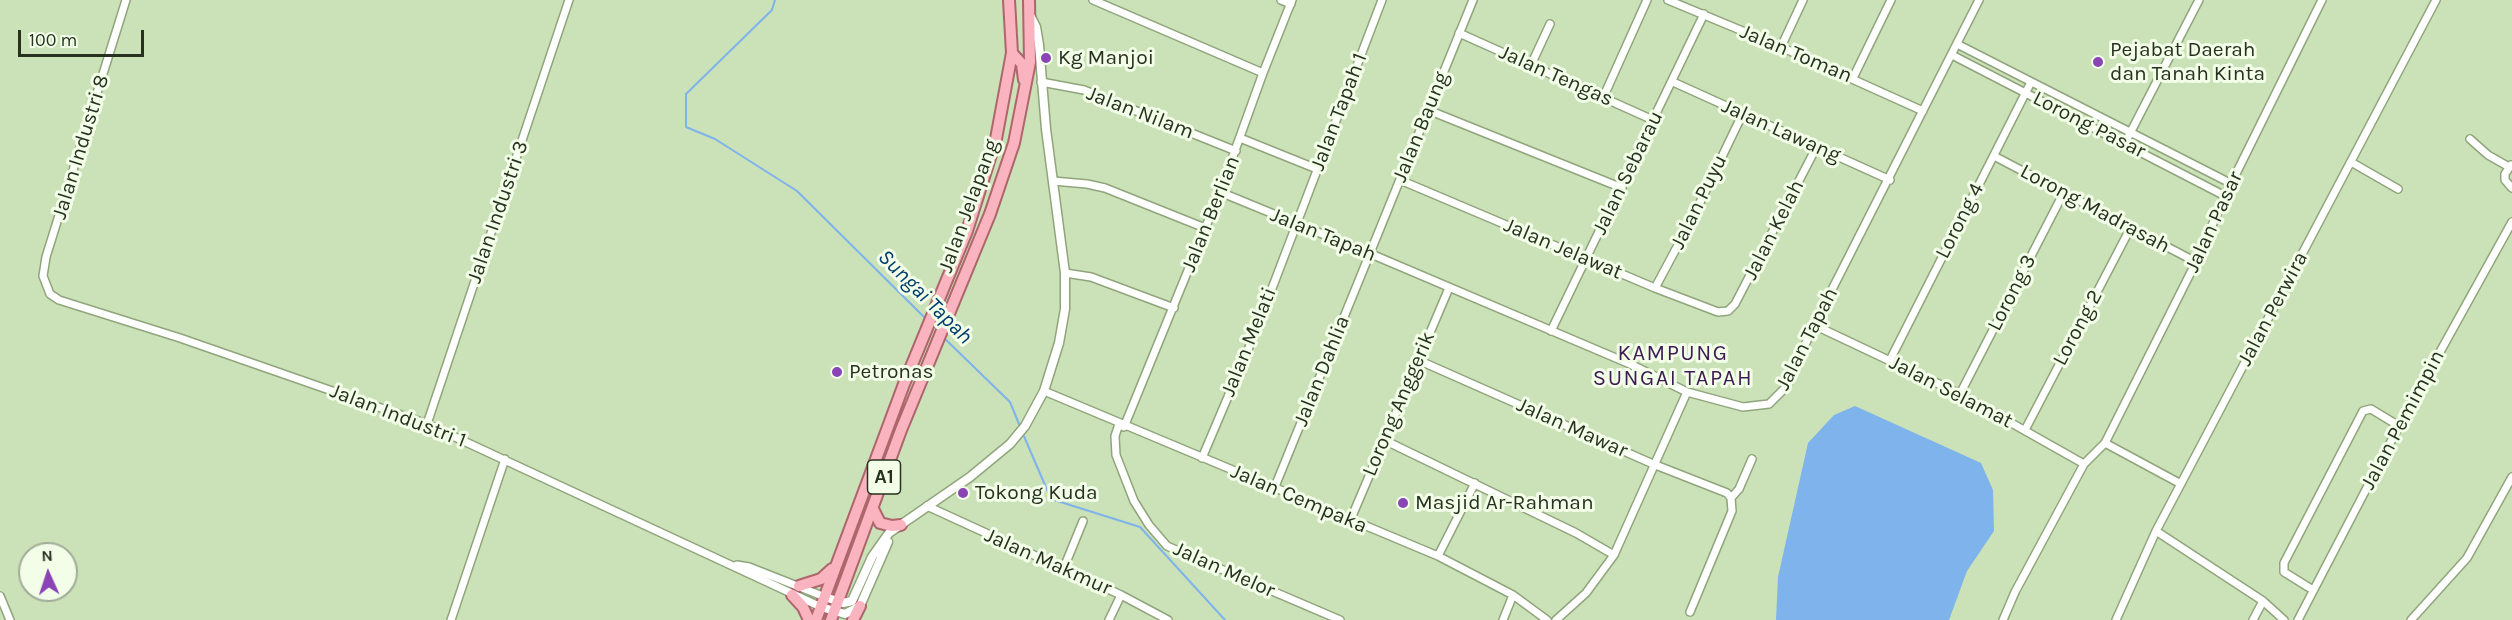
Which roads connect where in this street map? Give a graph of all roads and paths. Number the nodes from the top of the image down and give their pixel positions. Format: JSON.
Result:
{"nodes":[{"id":1,"x":126,"y":0,"type":"edge"},
{"id":2,"x":568,"y":0,"type":"edge"},
{"id":3,"x":1009,"y":0,"type":"edge"},
{"id":4,"x":1029,"y":0,"type":"edge"},
{"id":5,"x":1093,"y":0,"type":"edge"},
{"id":6,"x":1281,"y":0,"type":"edge"},
{"id":7,"x":1383,"y":0,"type":"edge"},
{"id":8,"x":1473,"y":0,"type":"edge"},
{"id":9,"x":1647,"y":0,"type":"edge"},
{"id":10,"x":1668,"y":0,"type":"edge"},
{"id":11,"x":1803,"y":0,"type":"edge"},
{"id":12,"x":1891,"y":0,"type":"edge"},
{"id":13,"x":1979,"y":0,"type":"edge"},
{"id":14,"x":2199,"y":0,"type":"edge"},
{"id":15,"x":2322,"y":0,"type":"edge"},
{"id":16,"x":2436,"y":0,"type":"edge"},
{"id":17,"x":1291,"y":2,"type":"edge"},
{"id":18,"x":1704,"y":14,"type":"junction"},
{"id":19,"x":1030,"y":15,"type":"junction"},
{"id":20,"x":1550,"y":24,"type":"dead end"},
{"id":21,"x":1459,"y":33,"type":"junction"},
{"id":22,"x":1957,"y":44,"type":"junction"},
{"id":23,"x":1781,"y":47,"type":"junction"},
{"id":24,"x":1012,"y":53,"type":"junction"},
{"id":25,"x":1952,"y":55,"type":"junction"},
{"id":26,"x":1531,"y":65,"type":"junction"},
{"id":27,"x":1263,"y":73,"type":"junction"},
{"id":28,"x":1853,"y":78,"type":"junction"},
{"id":29,"x":1041,"y":82,"type":"junction"},
{"id":30,"x":1673,"y":82,"type":"junction"},
{"id":31,"x":2031,"y":82,"type":"junction"},
{"id":32,"x":1024,"y":92,"type":"junction"},
{"id":33,"x":2026,"y":93,"type":"junction"},
{"id":34,"x":1603,"y":98,"type":"junction"},
{"id":35,"x":1428,"y":110,"type":"junction"},
{"id":36,"x":1923,"y":111,"type":"junction"},
{"id":37,"x":1742,"y":115,"type":"junction"},
{"id":38,"x":1653,"y":120,"type":"junction"},
{"id":39,"x":2130,"y":133,"type":"junction"},
{"id":40,"x":1240,"y":138,"type":"junction"},
{"id":41,"x":2470,"y":139,"type":"dead end"},
{"id":42,"x":2125,"y":143,"type":"junction"},
{"id":43,"x":1816,"y":147,"type":"junction"},
{"id":44,"x":1236,"y":151,"type":"junction"},
{"id":45,"x":1994,"y":156,"type":"junction"},
{"id":46,"x":2351,"y":162,"type":"junction"},
{"id":47,"x":2510,"y":166,"type":"edge"},
{"id":48,"x":1317,"y":169,"type":"junction"},
{"id":49,"x":1400,"y":180,"type":"junction"},
{"id":50,"x":1890,"y":180,"type":"junction"},
{"id":51,"x":1053,"y":181,"type":"junction"},
{"id":52,"x":2232,"y":184,"type":"junction"},
{"id":53,"x":1622,"y":188,"type":"junction"},
{"id":54,"x":2512,"y":188,"type":"edge"},
{"id":55,"x":2398,"y":189,"type":"dead end"},
{"id":56,"x":1221,"y":192,"type":"junction"},
{"id":57,"x":2064,"y":192,"type":"junction"},
{"id":58,"x":2226,"y":196,"type":"junction"},
{"id":59,"x":2512,"y":222,"type":"edge"},
{"id":60,"x":1295,"y":224,"type":"junction"},
{"id":61,"x":2131,"y":226,"type":"junction"},
{"id":62,"x":1206,"y":228,"type":"junction"},
{"id":63,"x":1371,"y":254,"type":"junction"},
{"id":64,"x":1586,"y":258,"type":"junction"},
{"id":65,"x":2196,"y":262,"type":"junction"},
{"id":66,"x":1065,"y":273,"type":"junction"},
{"id":67,"x":1449,"y":288,"type":"junction"},
{"id":68,"x":1655,"y":288,"type":"junction"},
{"id":69,"x":50,"y":294,"type":"joint"},
{"id":70,"x":1174,"y":308,"type":"junction"},
{"id":71,"x":1728,"y":311,"type":"joint"},
{"id":72,"x":1814,"y":325,"type":"junction"},
{"id":73,"x":1551,"y":331,"type":"junction"},
{"id":74,"x":1418,"y":360,"type":"junction"},
{"id":75,"x":1890,"y":360,"type":"junction"},
{"id":76,"x":1044,"y":391,"type":"junction"},
{"id":77,"x":1687,"y":392,"type":"junction"},
{"id":78,"x":1960,"y":394,"type":"junction"},
{"id":79,"x":427,"y":424,"type":"junction"},
{"id":80,"x":1122,"y":426,"type":"junction"},
{"id":81,"x":2399,"y":426,"type":"junction"},
{"id":82,"x":2025,"y":430,"type":"junction"},
{"id":83,"x":1384,"y":440,"type":"junction"},
{"id":84,"x":2105,"y":443,"type":"junction"},
{"id":85,"x":1202,"y":458,"type":"junction"},
{"id":86,"x":505,"y":459,"type":"junction"},
{"id":87,"x":1752,"y":459,"type":"dead end"},
{"id":88,"x":1653,"y":464,"type":"junction"},
{"id":89,"x":2084,"y":464,"type":"junction"},
{"id":90,"x":2512,"y":477,"type":"edge"},
{"id":91,"x":1475,"y":483,"type":"junction"},
{"id":92,"x":2181,"y":484,"type":"junction"},
{"id":93,"x":1274,"y":489,"type":"junction"},
{"id":94,"x":1729,"y":495,"type":"junction"},
{"id":95,"x":927,"y":506,"type":"junction"},
{"id":96,"x":873,"y":509,"type":"junction"},
{"id":97,"x":1350,"y":520,"type":"junction"},
{"id":98,"x":1083,"y":521,"type":"dead end"},
{"id":99,"x":901,"y":525,"type":"junction"},
{"id":100,"x":2156,"y":531,"type":"junction"},
{"id":101,"x":1614,"y":555,"type":"junction"},
{"id":102,"x":1437,"y":556,"type":"junction"},
{"id":103,"x":837,"y":564,"type":"junction"},
{"id":104,"x":1063,"y":570,"type":"junction"},
{"id":105,"x":2313,"y":590,"type":"junction"},
{"id":106,"x":795,"y":591,"type":"junction"},
{"id":107,"x":1121,"y":595,"type":"junction"},
{"id":108,"x":1513,"y":595,"type":"junction"},
{"id":109,"x":0,"y":596,"type":"edge"},
{"id":110,"x":823,"y":602,"type":"junction"},
{"id":111,"x":2263,"y":602,"type":"junction"},
{"id":112,"x":860,"y":606,"type":"junction"},
{"id":113,"x":834,"y":611,"type":"edge"},
{"id":114,"x":1690,"y":612,"type":"dead end"},
{"id":115,"x":10,"y":620,"type":"edge"},
{"id":116,"x":451,"y":620,"type":"edge"},
{"id":117,"x":809,"y":620,"type":"edge"},
{"id":118,"x":816,"y":620,"type":"edge"},
{"id":119,"x":853,"y":620,"type":"edge"},
{"id":120,"x":1109,"y":620,"type":"edge"},
{"id":121,"x":1168,"y":620,"type":"edge"},
{"id":122,"x":1340,"y":620,"type":"edge"},
{"id":123,"x":1503,"y":620,"type":"edge"},
{"id":124,"x":1547,"y":620,"type":"edge"},
{"id":125,"x":1556,"y":620,"type":"edge"},
{"id":126,"x":2004,"y":620,"type":"edge"},
{"id":127,"x":2116,"y":620,"type":"edge"},
{"id":128,"x":2253,"y":620,"type":"edge"},
{"id":129,"x":2284,"y":620,"type":"edge"},
{"id":130,"x":2298,"y":620,"type":"edge"},
{"id":131,"x":2411,"y":620,"type":"edge"}],
"edges":[{"from":1,"to":69,"type":"street","name":"Jalan Industri 8"},
{"from":2,"to":79,"type":"street","name":"Jalan Industri 3"},
{"from":3,"to":24,"type":"main road","name":"Jalan Jelapang","number":"A1"},
{"from":4,"to":19,"type":"main road","name":"Jalan Jelapang","number":"A1"},
{"from":5,"to":27,"type":"street"},
{"from":6,"to":17,"type":"street"},
{"from":7,"to":48,"type":"street","name":"Jalan Tapah 1"},
{"from":8,"to":21,"type":"street","name":"Jalan Baung"},
{"from":9,"to":34,"type":"street"},
{"from":10,"to":18,"type":"street","name":"Jalan Toman"},
{"from":11,"to":23,"type":"street"},
{"from":12,"to":28,"type":"street"},
{"from":13,"to":22,"type":"street","name":"Jalan Tapah"},
{"from":14,"to":39,"type":"street"},
{"from":15,"to":52,"type":"street","name":"Jalan Pasar"},
{"from":16,"to":46,"type":"street","name":"Jalan Perwira"},
{"from":17,"to":27,"type":"street","name":"Jalan Berlian"},
{"from":18,"to":23,"type":"street","name":"Jalan Toman"},
{"from":18,"to":30,"type":"street","name":"Jalan Sebarau"},
{"from":19,"to":24,"type":"main road"},
{"from":19,"to":29,"type":"street"},
{"from":19,"to":32,"type":"main road","name":"Jalan Jelapang","number":"A1"},
{"from":20,"to":26,"type":"street"},
{"from":21,"to":26,"type":"street","name":"Jalan Tengas"},
{"from":21,"to":35,"type":"street","name":"Jalan Baung"},
{"from":22,"to":25,"type":"street","name":"Jalan Tapah"},
{"from":22,"to":31,"type":"street","name":"Lorong Pasar"},
{"from":23,"to":28,"type":"street","name":"Jalan Toman"},
{"from":24,"to":32,"type":"main road"},
{"from":24,"to":103,"type":"main road","name":"Jalan Jelapang","number":"A1"},
{"from":25,"to":33,"type":"street","name":"Lorong Pasar"},
{"from":25,"to":36,"type":"street","name":"Jalan Tapah"},
{"from":26,"to":34,"type":"street","name":"Jalan Tengas"},
{"from":27,"to":40,"type":"street","name":"Jalan Berlian"},
{"from":28,"to":36,"type":"street","name":"Jalan Toman"},
{"from":29,"to":44,"type":"street","name":"Jalan Nilam"},
{"from":29,"to":51,"type":"street"},
{"from":30,"to":37,"type":"street","name":"Jalan Lawang"},
{"from":30,"to":38,"type":"street","name":"Jalan Sebarau"},
{"from":31,"to":33,"type":"street","name":"Lorong 4"},
{"from":31,"to":39,"type":"street","name":"Lorong Pasar"},
{"from":32,"to":96,"type":"main road","name":"Jalan Jelapang","number":"A1"},
{"from":33,"to":42,"type":"street","name":"Lorong Pasar"},
{"from":33,"to":45,"type":"street","name":"Lorong 4"},
{"from":34,"to":38,"type":"street","name":"Jalan Tengas"},
{"from":35,"to":49,"type":"street","name":"Jalan Baung"},
{"from":35,"to":53,"type":"street"},
{"from":36,"to":50,"type":"street","name":"Jalan Tapah"},
{"from":37,"to":43,"type":"street","name":"Jalan Lawang"},
{"from":37,"to":68,"type":"street","name":"Jalan Puyu"},
{"from":38,"to":53,"type":"street","name":"Jalan Sebarau"},
{"from":39,"to":42,"type":"street"},
{"from":39,"to":52,"type":"street","name":"Lorong Pasar"},
{"from":40,"to":44,"type":"street","name":"Jalan Berlian"},
{"from":40,"to":48,"type":"street"},
{"from":41,"to":47,"type":"street"},
{"from":42,"to":58,"type":"street","name":"Lorong Pasar"},
{"from":43,"to":50,"type":"street","name":"Jalan Lawang"},
{"from":43,"to":71,"type":"street","name":"Jalan Kelah"},
{"from":44,"to":56,"type":"street","name":"Jalan Berlian"},
{"from":45,"to":57,"type":"street","name":"Lorong Madrasah"},
{"from":45,"to":75,"type":"street","name":"Lorong 4"},
{"from":46,"to":55,"type":"street"},
{"from":46,"to":92,"type":"street","name":"Jalan Perwira"},
{"from":47,"to":54,"type":"street"},
{"from":48,"to":60,"type":"street","name":"Jalan Tapah 1"},
{"from":49,"to":63,"type":"street","name":"Jalan Baung"},
{"from":49,"to":64,"type":"street","name":"Jalan Jelawat"},
{"from":50,"to":72,"type":"street","name":"Jalan Tapah"},
{"from":51,"to":62,"type":"street"},
{"from":51,"to":66,"type":"street"},
{"from":52,"to":58,"type":"street","name":"Jalan Pasar"},
{"from":53,"to":64,"type":"street","name":"Jalan Sebarau"},
{"from":56,"to":60,"type":"street","name":"Jalan Tapah"},
{"from":56,"to":62,"type":"street","name":"Jalan Berlian"},
{"from":57,"to":61,"type":"street","name":"Lorong Madrasah"},
{"from":57,"to":78,"type":"street","name":"Lorong 3"},
{"from":58,"to":65,"type":"street","name":"Jalan Pasar"},
{"from":59,"to":81,"type":"street","name":"Jalan Pemimpin"},
{"from":60,"to":63,"type":"street","name":"Jalan Tapah"},
{"from":60,"to":85,"type":"street","name":"Jalan Melati"},
{"from":61,"to":65,"type":"street","name":"Lorong Madrasah"},
{"from":61,"to":82,"type":"street","name":"Lorong 2"},
{"from":62,"to":70,"type":"street","name":"Jalan Berlian"},
{"from":63,"to":67,"type":"street","name":"Jalan Tapah"},
{"from":63,"to":93,"type":"street","name":"Jalan Dahlia"},
{"from":64,"to":68,"type":"street","name":"Jalan Jelawat"},
{"from":64,"to":73,"type":"street","name":"Jalan Sebarau"},
{"from":65,"to":84,"type":"street","name":"Jalan Pasar"},
{"from":66,"to":70,"type":"street"},
{"from":66,"to":76,"type":"street"},
{"from":67,"to":73,"type":"street","name":"Jalan Tapah"},
{"from":67,"to":74,"type":"street","name":"Lorong Anggerik"},
{"from":68,"to":71,"type":"street","name":"Jalan Jelawat"},
{"from":69,"to":79,"type":"street","name":"Jalan Industri 1"},
{"from":70,"to":80,"type":"street","name":"Jalan Berlian"},
{"from":72,"to":75,"type":"street","name":"Jalan Selamat"},
{"from":72,"to":77,"type":"street","name":"Jalan Tapah"},
{"from":73,"to":77,"type":"street","name":"Jalan Tapah"},
{"from":74,"to":83,"type":"street","name":"Lorong Anggerik"},
{"from":74,"to":88,"type":"street","name":"Jalan Mawar"},
{"from":75,"to":78,"type":"street","name":"Jalan Selamat"},
{"from":76,"to":80,"type":"street","name":"Jalan Cempaka"},
{"from":76,"to":95,"type":"street"},
{"from":77,"to":88,"type":"street"},
{"from":78,"to":82,"type":"street","name":"Jalan Selamat"},
{"from":79,"to":86,"type":"street","name":"Jalan Industri 1"},
{"from":80,"to":85,"type":"street","name":"Jalan Cempaka"},
{"from":80,"to":122,"type":"street","name":"Jalan Melor"},
{"from":81,"to":105,"type":"street","name":"Jalan Pemimpin"},
{"from":81,"to":105,"type":"street"},
{"from":82,"to":89,"type":"street","name":"Jalan Selamat"},
{"from":83,"to":91,"type":"street"},
{"from":83,"to":97,"type":"street","name":"Lorong Anggerik"},
{"from":84,"to":89,"type":"street","name":"Jalan Pasar"},
{"from":84,"to":92,"type":"street"},
{"from":85,"to":93,"type":"street","name":"Jalan Cempaka"},
{"from":86,"to":106,"type":"street","name":"Jalan Industri 1"},
{"from":86,"to":116,"type":"street"},
{"from":87,"to":94,"type":"street"},
{"from":88,"to":94,"type":"street","name":"Jalan Mawar"},
{"from":88,"to":101,"type":"street"},
{"from":89,"to":126,"type":"street","name":"Jalan Pasar"},
{"from":90,"to":131,"type":"street"},
{"from":91,"to":101,"type":"street"},
{"from":91,"to":102,"type":"street"},
{"from":92,"to":100,"type":"street","name":"Jalan Perwira"},
{"from":93,"to":97,"type":"street","name":"Jalan Cempaka"},
{"from":94,"to":114,"type":"street"},
{"from":95,"to":99,"type":"street"},
{"from":95,"to":104,"type":"street","name":"Jalan Makmur"},
{"from":96,"to":99,"type":"main road"},
{"from":96,"to":113,"type":"main road","name":"Jalan Jelapang","number":"A1"},
{"from":97,"to":102,"type":"street","name":"Jalan Cempaka"},
{"from":98,"to":104,"type":"street"},
{"from":99,"to":112,"type":"street"},
{"from":99,"to":113,"type":"street"},
{"from":100,"to":111,"type":"street"},
{"from":100,"to":127,"type":"street","name":"Jalan Perwira"},
{"from":101,"to":125,"type":"street"},
{"from":102,"to":108,"type":"street","name":"Jalan Cempaka"},
{"from":103,"to":106,"type":"main road"},
{"from":103,"to":110,"type":"main road","name":"Jalan Jelapang","number":"A1"},
{"from":104,"to":107,"type":"street","name":"Jalan Makmur"},
{"from":105,"to":130,"type":"street","name":"Jalan Pemimpin"},
{"from":106,"to":110,"type":"street","name":"Jalan Industri 1"},
{"from":106,"to":117,"type":"main road"},
{"from":107,"to":120,"type":"street"},
{"from":107,"to":121,"type":"street","name":"Jalan Makmur"},
{"from":108,"to":123,"type":"street"},
{"from":108,"to":124,"type":"street","name":"Jalan Cempaka"},
{"from":109,"to":115,"type":"street"},
{"from":110,"to":113,"type":"street"},
{"from":110,"to":118,"type":"main road","name":"Jalan Jelapang","number":"A1"},
{"from":111,"to":128,"type":"street"},
{"from":111,"to":129,"type":"street"},
{"from":112,"to":113,"type":"street"},
{"from":112,"to":119,"type":"main road"}]}
